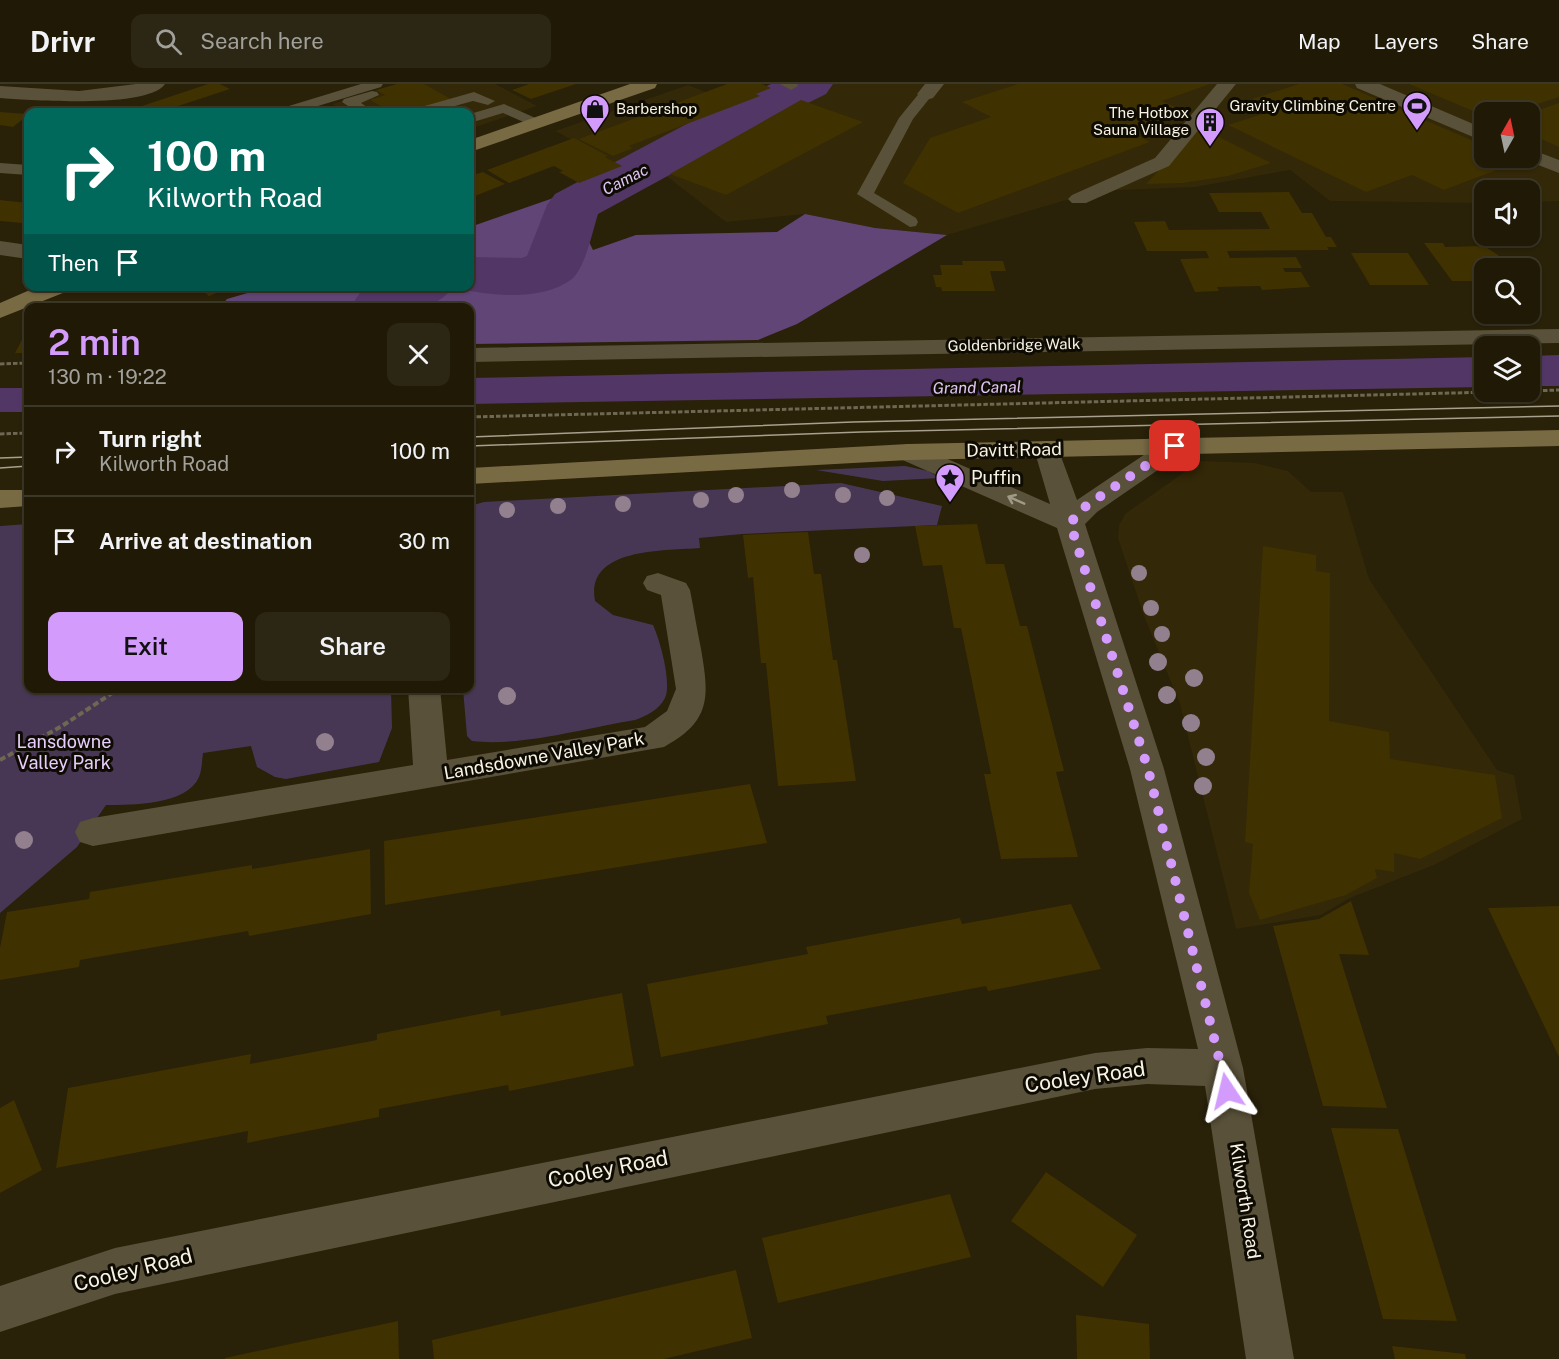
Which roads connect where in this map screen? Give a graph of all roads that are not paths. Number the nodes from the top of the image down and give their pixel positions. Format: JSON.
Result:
{"nodes":[{"id":1,"x":156,"y":84,"type":"edge"},
{"id":2,"x":648,"y":84,"type":"edge"},
{"id":3,"x":1227,"y":84,"type":"edge"},
{"id":4,"x":1364,"y":84,"type":"edge"},
{"id":5,"x":378,"y":88,"type":"edge"},
{"id":6,"x":458,"y":88,"type":"dead end"},
{"id":7,"x":931,"y":89,"type":"edge"},
{"id":8,"x":0,"y":93,"type":"edge"},
{"id":9,"x":481,"y":98,"type":"junction"},
{"id":10,"x":300,"y":108,"type":"edge"},
{"id":11,"x":360,"y":108,"type":"edge"},
{"id":12,"x":437,"y":108,"type":"edge"},
{"id":13,"x":459,"y":108,"type":"edge"},
{"id":14,"x":504,"y":108,"type":"junction"},
{"id":15,"x":474,"y":118,"type":"edge"},
{"id":16,"x":535,"y":123,"type":"junction"},
{"id":17,"x":1474,"y":131,"type":"edge"},
{"id":18,"x":474,"y":145,"type":"edge"},
{"id":19,"x":1540,"y":159,"type":"edge"},
{"id":20,"x":1559,"y":167,"type":"edge"},
{"id":21,"x":24,"y":170,"type":"edge"},
{"id":22,"x":4,"y":172,"type":"edge"},
{"id":23,"x":1079,"y":199,"type":"dead end"},
{"id":24,"x":910,"y":222,"type":"dead end"},
{"id":25,"x":0,"y":248,"type":"edge"},
{"id":26,"x":24,"y":251,"type":"edge"},
{"id":27,"x":48,"y":291,"type":"edge"},
{"id":28,"x":0,"y":312,"type":"edge"},
{"id":29,"x":1559,"y":336,"type":"edge"},
{"id":30,"x":474,"y":355,"type":"edge"},
{"id":31,"x":1559,"y":438,"type":"edge"},
{"id":32,"x":1175,"y":446,"type":"junction"},
{"id":33,"x":1047,"y":449,"type":"junction"},
{"id":34,"x":908,"y":452,"type":"junction"},
{"id":35,"x":474,"y":476,"type":"edge"},
{"id":36,"x":24,"y":498,"type":"edge"},
{"id":37,"x":0,"y":499,"type":"edge"},
{"id":38,"x":1070,"y":523,"type":"junction"},
{"id":39,"x":658,"y":583,"type":"dead end"},
{"id":40,"x":424,"y":693,"type":"edge"},
{"id":41,"x":431,"y":775,"type":"junction"},
{"id":42,"x":93,"y":832,"type":"dead end"},
{"id":43,"x":1223,"y":1068,"type":"junction"},
{"id":44,"x":0,"y":1309,"type":"edge"},
{"id":45,"x":1270,"y":1359,"type":"edge"}],
"edges":[{"from":1,"to":8,"type":"street"},
{"from":2,"to":16,"type":"main road"},
{"from":3,"to":23,"type":"street"},
{"from":4,"to":17,"type":"street"},
{"from":5,"to":10,"type":"lane"},
{"from":5,"to":11,"type":"lane"},
{"from":6,"to":9,"type":"lane"},
{"from":7,"to":24,"type":"lane"},
{"from":9,"to":12,"type":"lane"},
{"from":9,"to":13,"type":"lane"},
{"from":9,"to":14,"type":"lane"},
{"from":14,"to":15,"type":"lane"},
{"from":14,"to":16,"type":"lane"},
{"from":16,"to":18,"type":"main road"},
{"from":19,"to":20,"type":"street"},
{"from":21,"to":22,"type":"lane"},
{"from":25,"to":26,"type":"street"},
{"from":27,"to":28,"type":"main road"},
{"from":29,"to":30,"type":"street","name":"Goldenbridge Walk"},
{"from":31,"to":32,"type":"main road","name":"Davitt Road"},
{"from":32,"to":33,"type":"main road","name":"Davitt Road"},
{"from":32,"to":38,"type":"street"},
{"from":33,"to":34,"type":"main road","name":"Davitt Road"},
{"from":33,"to":38,"type":"street","name":"Kilworth Road"},
{"from":34,"to":35,"type":"main road","name":"Davitt Road"},
{"from":38,"to":34,"type":"street","one_way":true},
{"from":36,"to":37,"type":"main road"},
{"from":38,"to":43,"type":"street","name":"Kilworth Road"},
{"from":39,"to":41,"type":"street","name":"Landsdowne Valley Park"},
{"from":40,"to":41,"type":"street","name":"Landsdowne Valley Park"},
{"from":41,"to":42,"type":"street","name":"Landsdowne Valley Park"},
{"from":43,"to":44,"type":"street","name":"Cooley Road"},
{"from":43,"to":45,"type":"street","name":"Kilworth Road"}]}
